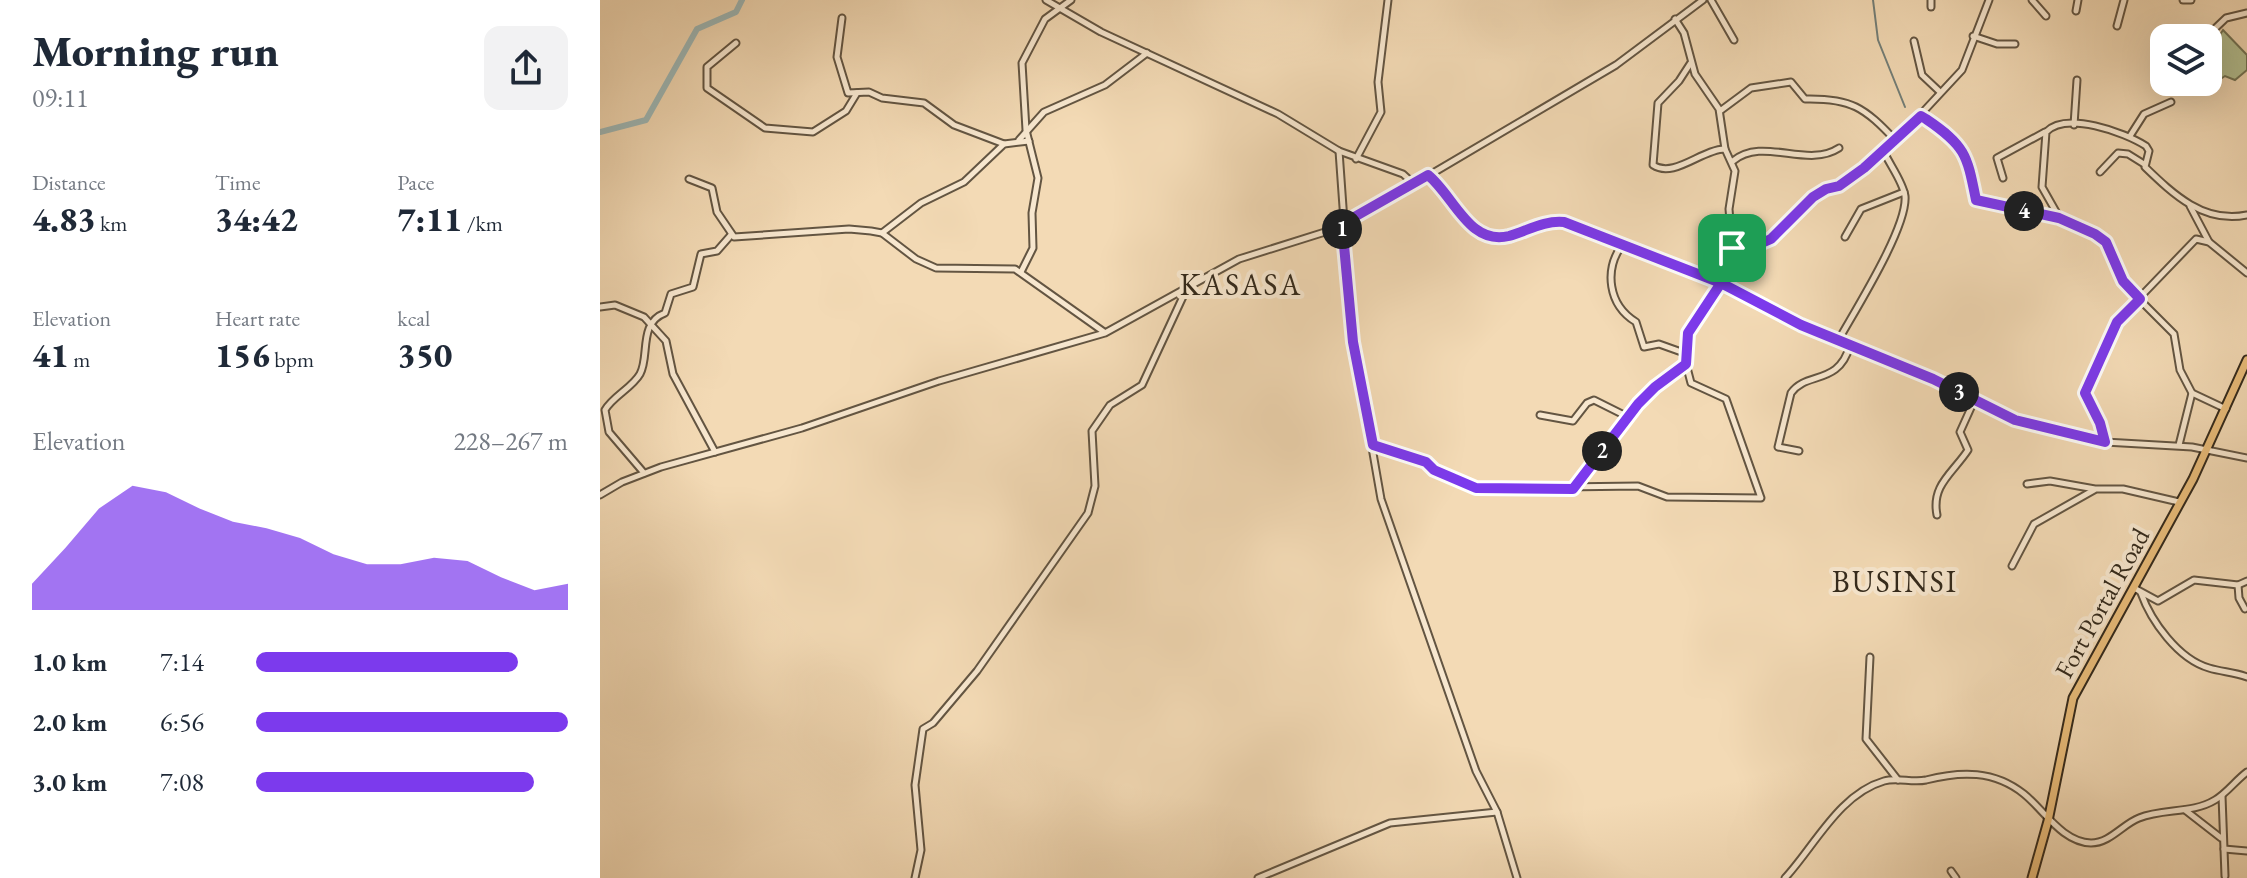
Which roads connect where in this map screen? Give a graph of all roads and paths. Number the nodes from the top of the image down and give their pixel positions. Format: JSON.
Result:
{"nodes":[{"id":1,"x":1046,"y":0,"type":"edge"},
{"id":2,"x":1071,"y":0,"type":"edge"},
{"id":3,"x":1388,"y":0,"type":"edge"},
{"id":4,"x":1703,"y":0,"type":"edge"},
{"id":5,"x":1711,"y":0,"type":"edge"},
{"id":6,"x":1989,"y":0,"type":"edge"},
{"id":7,"x":2032,"y":0,"type":"edge"},
{"id":8,"x":2078,"y":0,"type":"edge"},
{"id":9,"x":2124,"y":0,"type":"edge"},
{"id":10,"x":2183,"y":0,"type":"edge"},
{"id":11,"x":2191,"y":0,"type":"edge"},
{"id":12,"x":1060,"y":9,"type":"junction"},
{"id":13,"x":2076,"y":11,"type":"dead end"},
{"id":14,"x":2247,"y":13,"type":"edge"},
{"id":15,"x":2046,"y":16,"type":"dead end"},
{"id":16,"x":842,"y":18,"type":"dead end"},
{"id":17,"x":1675,"y":19,"type":"junction"},
{"id":18,"x":2220,"y":24,"type":"edge"},
{"id":19,"x":2117,"y":26,"type":"dead end"},
{"id":20,"x":1973,"y":36,"type":"junction"},
{"id":21,"x":1734,"y":40,"type":"dead end"},
{"id":22,"x":1914,"y":41,"type":"dead end"},
{"id":23,"x":736,"y":43,"type":"dead end"},
{"id":24,"x":2015,"y":44,"type":"dead end"},
{"id":25,"x":1147,"y":53,"type":"junction"},
{"id":26,"x":1690,"y":63,"type":"junction"},
{"id":27,"x":2077,"y":80,"type":"dead end"},
{"id":28,"x":1939,"y":91,"type":"junction"},
{"id":29,"x":857,"y":93,"type":"junction"},
{"id":30,"x":2171,"y":102,"type":"dead end"},
{"id":31,"x":1720,"y":111,"type":"junction"},
{"id":32,"x":1921,"y":116,"type":"junction"},
{"id":33,"x":2074,"y":125,"type":"junction"},
{"id":34,"x":1026,"y":130,"type":"junction"},
{"id":35,"x":2046,"y":131,"type":"junction"},
{"id":36,"x":2130,"y":136,"type":"junction"},
{"id":37,"x":1019,"y":140,"type":"junction"},
{"id":38,"x":1029,"y":141,"type":"junction"},
{"id":39,"x":1896,"y":141,"type":"junction"},
{"id":40,"x":1004,"y":144,"type":"junction"},
{"id":41,"x":1839,"y":148,"type":"dead end"},
{"id":42,"x":1725,"y":149,"type":"junction"},
{"id":43,"x":1339,"y":151,"type":"junction"},
{"id":44,"x":1884,"y":152,"type":"junction"},
{"id":45,"x":1356,"y":159,"type":"junction"},
{"id":46,"x":1733,"y":161,"type":"junction"},
{"id":47,"x":2144,"y":164,"type":"junction"},
{"id":48,"x":2100,"y":172,"type":"dead end"},
{"id":49,"x":1428,"y":175,"type":"junction"},
{"id":50,"x":2003,"y":178,"type":"dead end"},
{"id":51,"x":689,"y":179,"type":"dead end"},
{"id":52,"x":1414,"y":184,"type":"junction"},
{"id":53,"x":1904,"y":192,"type":"junction"},
{"id":54,"x":2187,"y":203,"type":"junction"},
{"id":55,"x":2247,"y":215,"type":"edge"},
{"id":56,"x":2059,"y":218,"type":"junction"},
{"id":57,"x":1342,"y":224,"type":"junction"},
{"id":58,"x":882,"y":233,"type":"junction"},
{"id":59,"x":731,"y":235,"type":"junction"},
{"id":60,"x":1845,"y":237,"type":"dead end"},
{"id":61,"x":2209,"y":242,"type":"junction"},
{"id":62,"x":1622,"y":245,"type":"junction"},
{"id":63,"x":1732,"y":248,"type":"junction"},
{"id":64,"x":1021,"y":272,"type":"junction"},
{"id":65,"x":2247,"y":273,"type":"edge"},
{"id":66,"x":1721,"y":283,"type":"junction"},
{"id":67,"x":1188,"y":287,"type":"junction"},
{"id":68,"x":2140,"y":299,"type":"junction"},
{"id":69,"x":600,"y":307,"type":"edge"},
{"id":70,"x":652,"y":325,"type":"junction"},
{"id":71,"x":1105,"y":333,"type":"junction"},
{"id":72,"x":1838,"y":341,"type":"junction"},
{"id":73,"x":1850,"y":345,"type":"junction"},
{"id":74,"x":1687,"y":354,"type":"junction"},
{"id":75,"x":2247,"y":360,"type":"edge"},
{"id":76,"x":1686,"y":364,"type":"junction"},
{"id":77,"x":2192,"y":393,"type":"junction"},
{"id":78,"x":1974,"y":401,"type":"junction"},
{"id":79,"x":2226,"y":409,"type":"junction"},
{"id":80,"x":1540,"y":415,"type":"dead end"},
{"id":81,"x":1628,"y":417,"type":"junction"},
{"id":82,"x":2105,"y":442,"type":"junction"},
{"id":83,"x":1373,"y":445,"type":"junction"},
{"id":84,"x":2179,"y":445,"type":"junction"},
{"id":85,"x":2208,"y":449,"type":"junction"},
{"id":86,"x":1799,"y":451,"type":"dead end"},
{"id":87,"x":715,"y":452,"type":"junction"},
{"id":88,"x":2247,"y":458,"type":"edge"},
{"id":89,"x":644,"y":473,"type":"junction"},
{"id":90,"x":2027,"y":484,"type":"dead end"},
{"id":91,"x":1573,"y":489,"type":"junction"},
{"id":92,"x":2095,"y":489,"type":"junction"},
{"id":93,"x":600,"y":495,"type":"edge"},
{"id":94,"x":2179,"y":502,"type":"junction"},
{"id":95,"x":1937,"y":515,"type":"dead end"},
{"id":96,"x":2012,"y":566,"type":"dead end"},
{"id":97,"x":2247,"y":581,"type":"edge"},
{"id":98,"x":2238,"y":585,"type":"junction"},
{"id":99,"x":2137,"y":590,"type":"junction"},
{"id":100,"x":2245,"y":609,"type":"dead end"},
{"id":101,"x":1870,"y":657,"type":"dead end"},
{"id":102,"x":2247,"y":677,"type":"edge"},
{"id":103,"x":1890,"y":765,"type":"junction"},
{"id":104,"x":2247,"y":772,"type":"edge"},
{"id":105,"x":1885,"y":780,"type":"junction"},
{"id":106,"x":1898,"y":780,"type":"junction"},
{"id":107,"x":2222,"y":796,"type":"junction"},
{"id":108,"x":2183,"y":810,"type":"junction"},
{"id":109,"x":1497,"y":812,"type":"junction"},
{"id":110,"x":2048,"y":821,"type":"junction"},
{"id":111,"x":2222,"y":838,"type":"junction"},
{"id":112,"x":2224,"y":849,"type":"junction"},
{"id":113,"x":2247,"y":851,"type":"edge"},
{"id":114,"x":1951,"y":871,"type":"dead end"},
{"id":115,"x":2225,"y":876,"type":"dead end"},
{"id":116,"x":915,"y":878,"type":"edge"},
{"id":117,"x":1258,"y":878,"type":"edge"},
{"id":118,"x":1517,"y":878,"type":"edge"},
{"id":119,"x":1785,"y":878,"type":"edge"},
{"id":120,"x":1956,"y":878,"type":"edge"},
{"id":121,"x":2032,"y":878,"type":"edge"}],
"edges":[{"from":1,"to":12,"type":"street"},
{"from":2,"to":12,"type":"street"},
{"from":3,"to":45,"type":"street"},
{"from":4,"to":17,"type":"street"},
{"from":5,"to":21,"type":"street"},
{"from":6,"to":20,"type":"street"},
{"from":7,"to":15,"type":"street"},
{"from":8,"to":13,"type":"street"},
{"from":9,"to":19,"type":"street"},
{"from":10,"to":11,"type":"street"},
{"from":12,"to":25,"type":"street"},
{"from":12,"to":34,"type":"street"},
{"from":14,"to":18,"type":"street"},
{"from":16,"to":29,"type":"street"},
{"from":17,"to":26,"type":"street"},
{"from":17,"to":49,"type":"street"},
{"from":20,"to":24,"type":"street"},
{"from":20,"to":28,"type":"street"},
{"from":22,"to":28,"type":"street"},
{"from":23,"to":29,"type":"street"},
{"from":25,"to":34,"type":"street"},
{"from":25,"to":43,"type":"street"},
{"from":26,"to":31,"type":"street"},
{"from":26,"to":42,"type":"street"},
{"from":27,"to":33,"type":"street"},
{"from":28,"to":32,"type":"street"},
{"from":29,"to":40,"type":"street"},
{"from":30,"to":36,"type":"street"},
{"from":31,"to":39,"type":"street"},
{"from":31,"to":42,"type":"street"},
{"from":32,"to":39,"type":"street"},
{"from":32,"to":56,"type":"street"},
{"from":33,"to":35,"type":"street"},
{"from":33,"to":36,"type":"street"},
{"from":34,"to":37,"type":"street"},
{"from":34,"to":38,"type":"street"},
{"from":35,"to":50,"type":"street"},
{"from":35,"to":56,"type":"street"},
{"from":36,"to":47,"type":"street"},
{"from":37,"to":38,"type":"street"},
{"from":37,"to":40,"type":"street"},
{"from":38,"to":64,"type":"street"},
{"from":39,"to":44,"type":"street"},
{"from":40,"to":58,"type":"street"},
{"from":41,"to":46,"type":"street"},
{"from":42,"to":46,"type":"street"},
{"from":43,"to":45,"type":"street"},
{"from":43,"to":57,"type":"street"},
{"from":44,"to":53,"type":"street"},
{"from":44,"to":63,"type":"street"},
{"from":45,"to":52,"type":"street"},
{"from":46,"to":63,"type":"street"},
{"from":47,"to":48,"type":"street"},
{"from":47,"to":54,"type":"street"},
{"from":49,"to":52,"type":"street"},
{"from":49,"to":62,"type":"street"},
{"from":51,"to":59,"type":"street"},
{"from":52,"to":57,"type":"street"},
{"from":53,"to":60,"type":"street"},
{"from":53,"to":72,"type":"street"},
{"from":54,"to":55,"type":"street"},
{"from":54,"to":61,"type":"street"},
{"from":56,"to":68,"type":"street"},
{"from":57,"to":67,"type":"street"},
{"from":57,"to":83,"type":"street"},
{"from":58,"to":59,"type":"street"},
{"from":58,"to":64,"type":"street"},
{"from":59,"to":70,"type":"street"},
{"from":61,"to":65,"type":"street"},
{"from":61,"to":68,"type":"street"},
{"from":62,"to":66,"type":"street"},
{"from":62,"to":74,"type":"street"},
{"from":63,"to":66,"type":"street"},
{"from":64,"to":71,"type":"street"},
{"from":66,"to":72,"type":"street"},
{"from":66,"to":74,"type":"street"},
{"from":67,"to":71,"type":"street"},
{"from":67,"to":116,"type":"street"},
{"from":68,"to":77,"type":"street"},
{"from":68,"to":82,"type":"street"},
{"from":69,"to":70,"type":"street"},
{"from":70,"to":87,"type":"street"},
{"from":70,"to":89,"type":"street"},
{"from":71,"to":87,"type":"street"},
{"from":72,"to":73,"type":"street"},
{"from":73,"to":78,"type":"street"},
{"from":73,"to":86,"type":"street"},
{"from":74,"to":76,"type":"street"},
{"from":75,"to":79,"type":"main road","name":"Fort Portal Road"},
{"from":76,"to":81,"type":"street"},
{"from":76,"to":91,"type":"street"},
{"from":77,"to":79,"type":"street"},
{"from":77,"to":84,"type":"street"},
{"from":78,"to":82,"type":"street"},
{"from":78,"to":95,"type":"street"},
{"from":79,"to":85,"type":"main road","name":"Fort Portal Road"},
{"from":80,"to":81,"type":"street"},
{"from":81,"to":91,"type":"street"},
{"from":82,"to":84,"type":"street"},
{"from":83,"to":91,"type":"street"},
{"from":83,"to":109,"type":"street"},
{"from":84,"to":85,"type":"street"},
{"from":85,"to":88,"type":"street"},
{"from":85,"to":94,"type":"main road","name":"Fort Portal Road"},
{"from":87,"to":89,"type":"street"},
{"from":89,"to":93,"type":"street"},
{"from":90,"to":92,"type":"street"},
{"from":92,"to":94,"type":"street"},
{"from":92,"to":96,"type":"street"},
{"from":94,"to":99,"type":"main road","name":"Fort Portal Road"},
{"from":97,"to":98,"type":"street"},
{"from":98,"to":99,"type":"street"},
{"from":98,"to":100,"type":"street"},
{"from":99,"to":102,"type":"street"},
{"from":99,"to":110,"type":"main road","name":"Fort Portal Road"},
{"from":101,"to":103,"type":"street"},
{"from":103,"to":105,"type":"street"},
{"from":103,"to":106,"type":"street"},
{"from":104,"to":107,"type":"street"},
{"from":105,"to":106,"type":"street"},
{"from":105,"to":119,"type":"street"},
{"from":106,"to":110,"type":"street"},
{"from":107,"to":108,"type":"street"},
{"from":107,"to":111,"type":"street"},
{"from":108,"to":110,"type":"street"},
{"from":108,"to":111,"type":"street"},
{"from":109,"to":117,"type":"street"},
{"from":109,"to":118,"type":"street"},
{"from":110,"to":121,"type":"main road","name":"Fort Portal Road"},
{"from":111,"to":112,"type":"street"},
{"from":112,"to":113,"type":"street"},
{"from":112,"to":115,"type":"street"},
{"from":114,"to":120,"type":"street"}]}
